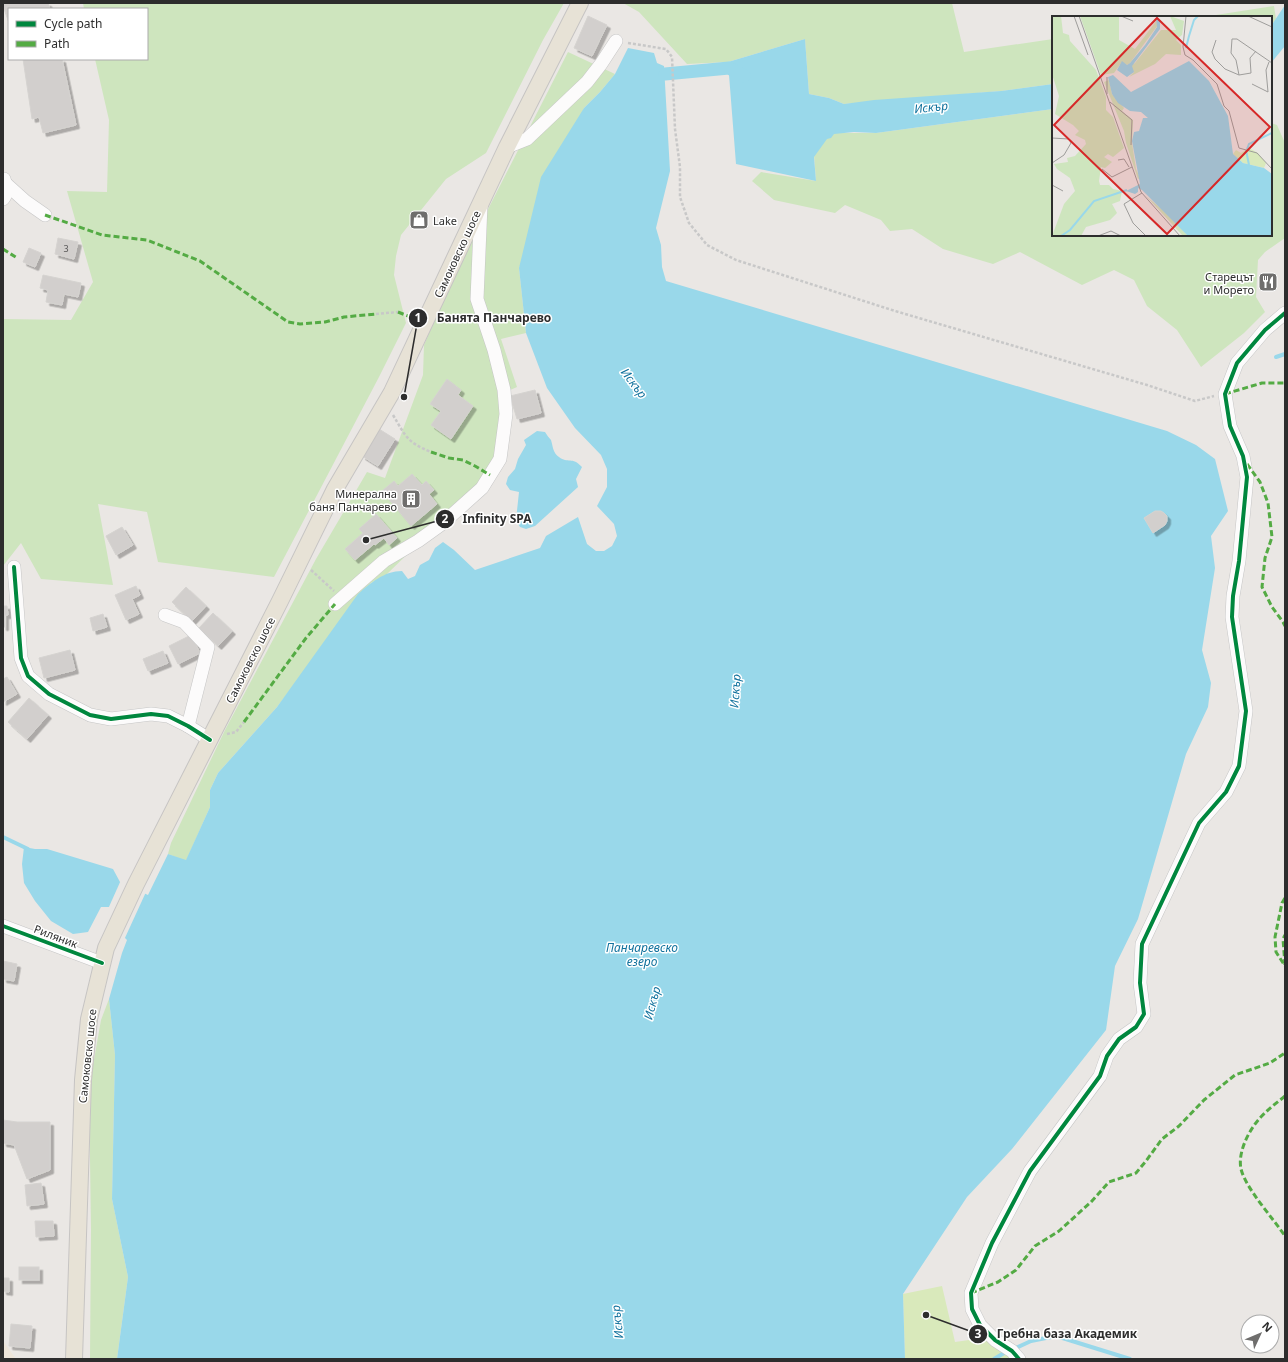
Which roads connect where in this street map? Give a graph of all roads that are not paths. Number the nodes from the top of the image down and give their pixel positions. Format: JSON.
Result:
{"nodes":[{"id":1,"x":580,"y":3,"type":"edge"},
{"id":2,"x":616,"y":41,"type":"road end"},
{"id":3,"x":508,"y":147,"type":"junction"},
{"id":4,"x":4,"y":180,"type":"edge"},
{"id":5,"x":3,"y":199,"type":"edge"},
{"id":6,"x":482,"y":201,"type":"junction"},
{"id":7,"x":45,"y":215,"type":"dead end"},
{"id":8,"x":1285,"y":313,"type":"edge"},
{"id":9,"x":14,"y":567,"type":"dead end"},
{"id":10,"x":338,"y":601,"type":"road end"},
{"id":11,"x":164,"y":615,"type":"dead end"},
{"id":12,"x":188,"y":726,"type":"junction"},
{"id":13,"x":210,"y":740,"type":"junction"},
{"id":14,"x":3,"y":926,"type":"edge"},
{"id":15,"x":102,"y":963,"type":"junction"},
{"id":16,"x":74,"y":1359,"type":"edge"},
{"id":17,"x":1019,"y":1359,"type":"edge"}],
"edges":[{"from":1,"to":3,"type":"main road","name":"Самоковско шосе"},
{"from":2,"to":3,"type":"street"},
{"from":3,"to":6,"type":"main road","name":"Самоковско шосе"},
{"from":4,"to":5,"type":"street"},
{"from":4,"to":7,"type":"street"},
{"from":6,"to":10,"type":"street"},
{"from":6,"to":13,"type":"main road","name":"Самоковско шосе"},
{"from":8,"to":17,"type":"street"},
{"from":9,"to":12,"type":"street"},
{"from":11,"to":12,"type":"street"},
{"from":12,"to":13,"type":"street"},
{"from":13,"to":15,"type":"main road","name":"Самоковско шосе"},
{"from":14,"to":15,"type":"street","name":"Риляник"},
{"from":15,"to":16,"type":"main road","name":"Самоковско шосе"}]}
